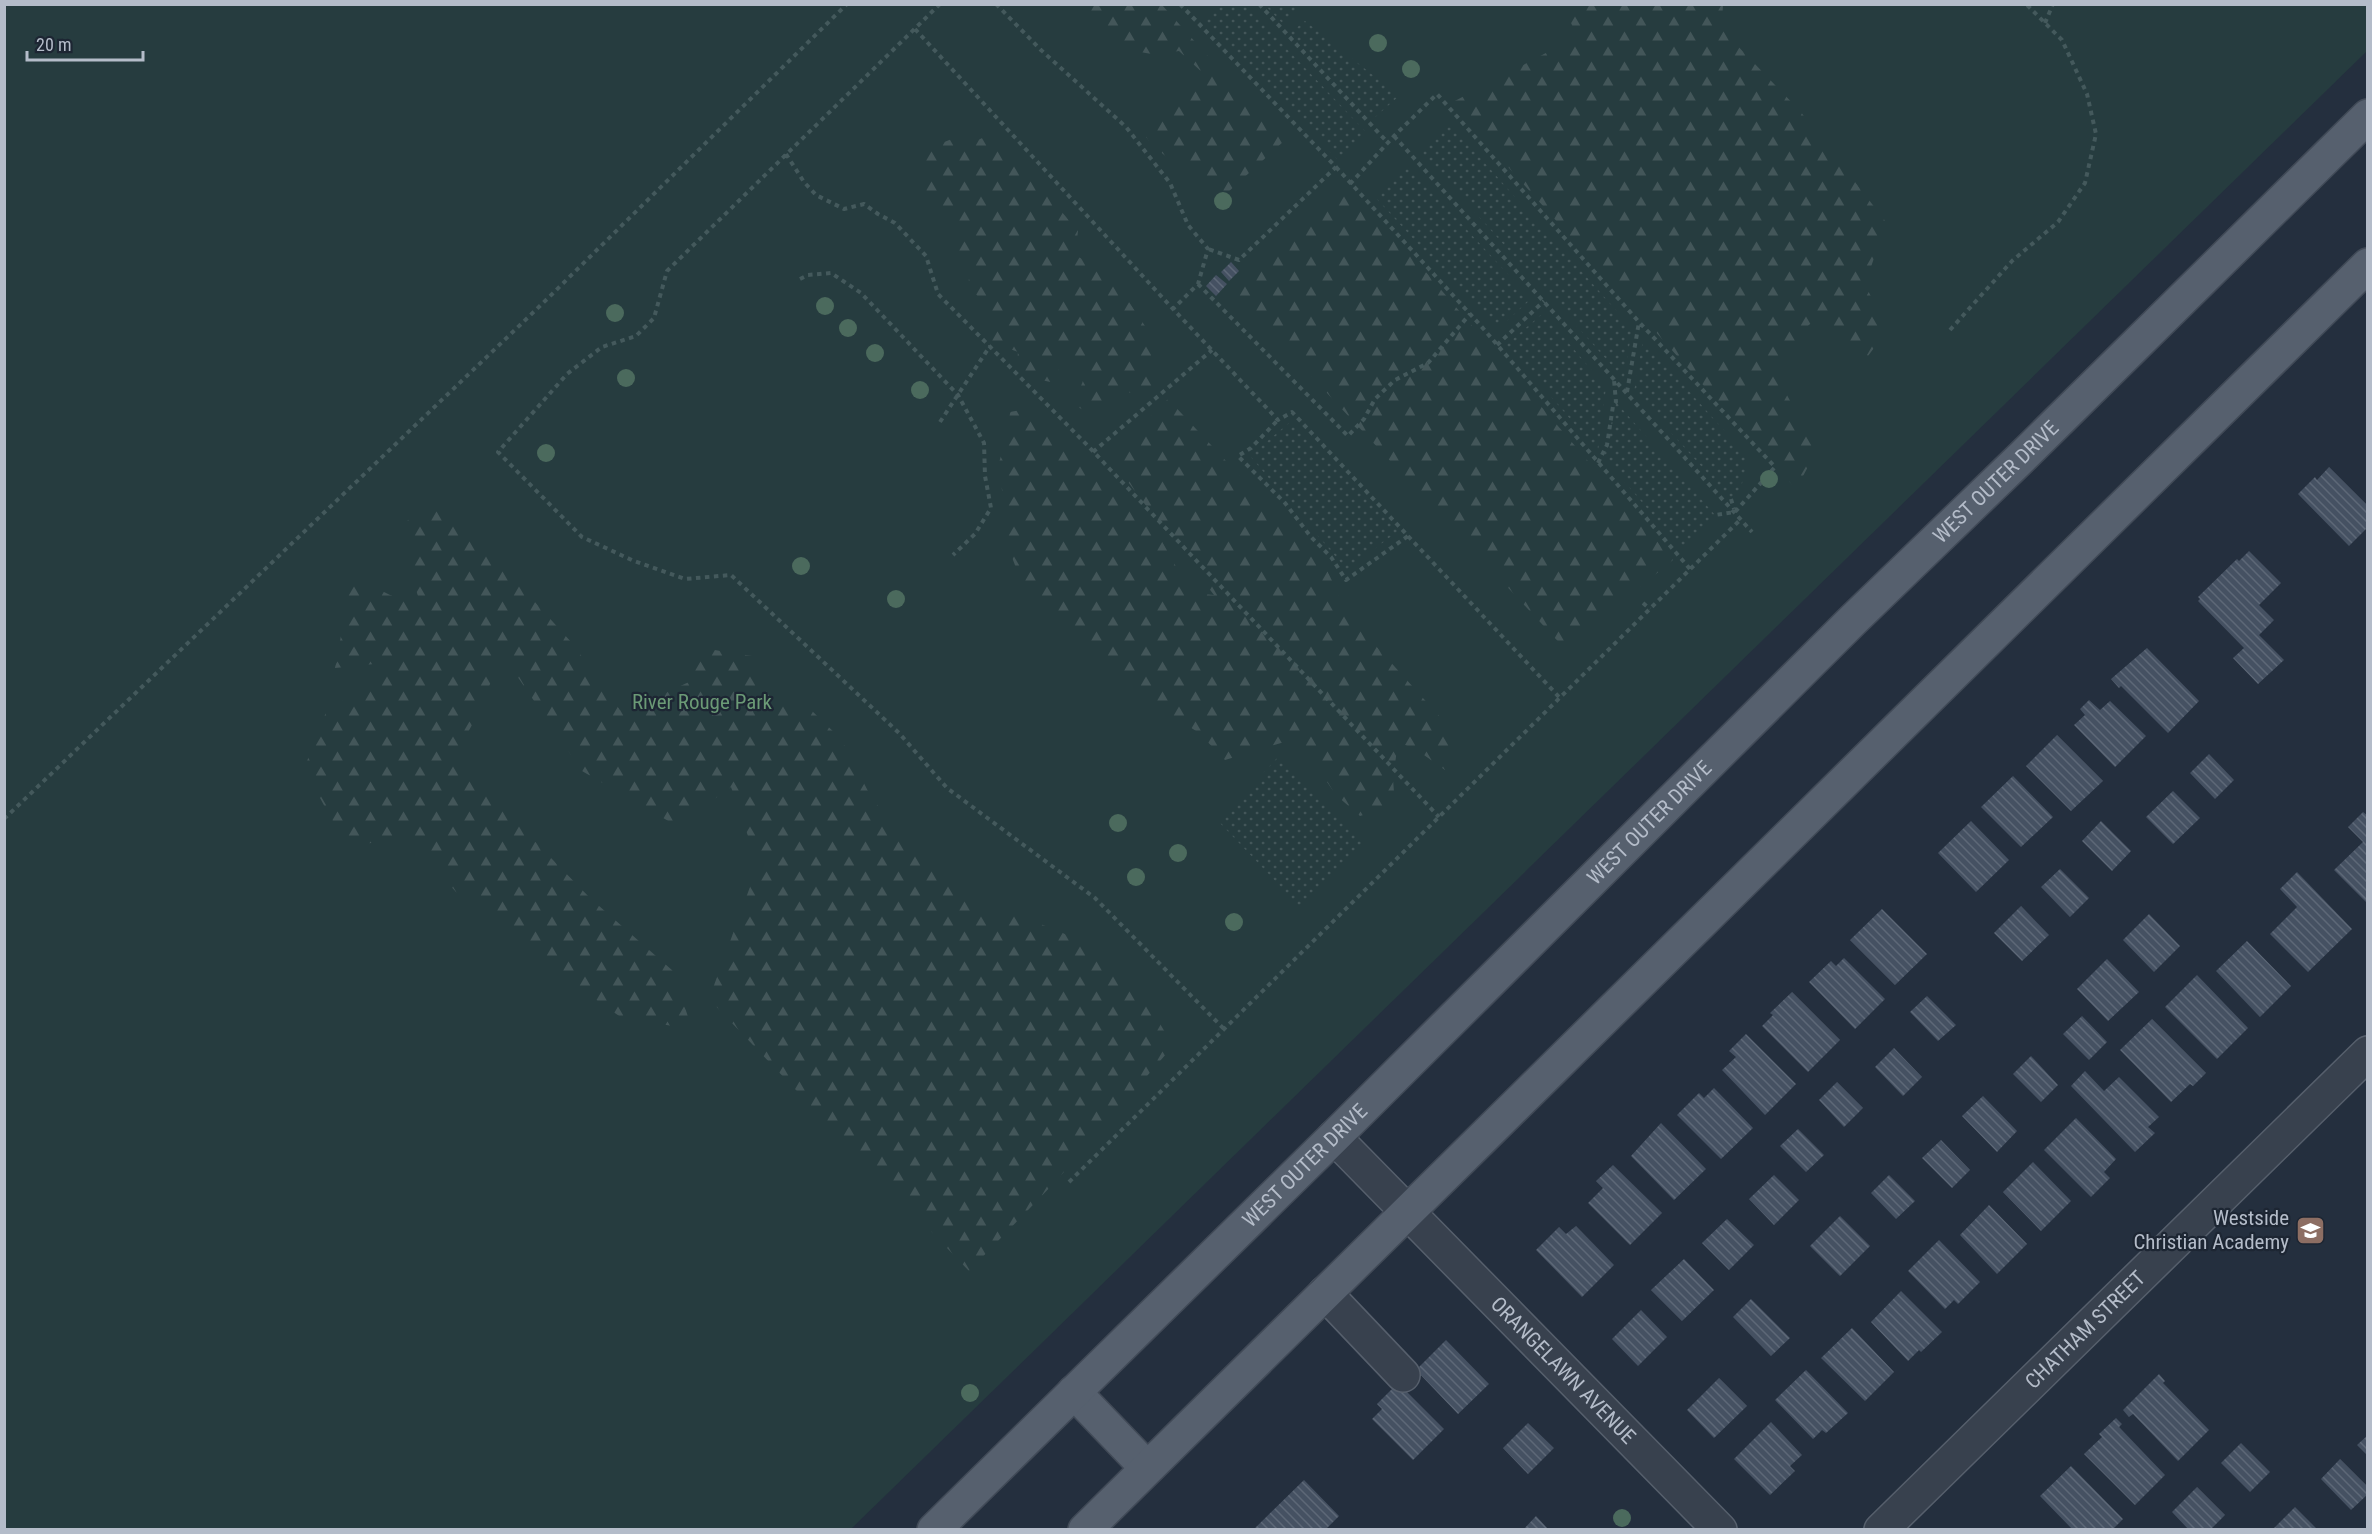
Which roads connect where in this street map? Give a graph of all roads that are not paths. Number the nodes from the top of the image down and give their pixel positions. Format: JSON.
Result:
{"nodes":[{"id":1,"x":2367,"y":116,"type":"edge"},
{"id":2,"x":2367,"y":265,"type":"edge"},
{"id":3,"x":2367,"y":1053,"type":"edge"},
{"id":4,"x":1334,"y":1137,"type":"junction"},
{"id":5,"x":1407,"y":1212,"type":"junction"},
{"id":6,"x":1325,"y":1293,"type":"junction"},
{"id":7,"x":1403,"y":1375,"type":"dead end"},
{"id":8,"x":1074,"y":1392,"type":"junction"},
{"id":9,"x":1147,"y":1468,"type":"junction"},
{"id":10,"x":934,"y":1530,"type":"edge"},
{"id":11,"x":1085,"y":1530,"type":"edge"},
{"id":12,"x":1720,"y":1530,"type":"edge"},
{"id":13,"x":1881,"y":1530,"type":"edge"}],
"edges":[{"from":1,"to":4,"type":"main road","name":"WEST OUTER DRIVE"},
{"from":2,"to":5,"type":"main road"},
{"from":3,"to":13,"type":"street","name":"CHATHAM STREET"},
{"from":4,"to":5,"type":"street","name":"ORANGELAWN AVENUE"},
{"from":4,"to":8,"type":"main road","name":"WEST OUTER DRIVE"},
{"from":5,"to":6,"type":"main road"},
{"from":5,"to":12,"type":"street","name":"ORANGELAWN AVENUE"},
{"from":6,"to":7,"type":"street"},
{"from":6,"to":9,"type":"main road"},
{"from":8,"to":9,"type":"main road"},
{"from":8,"to":10,"type":"main road","name":"WEST OUTER DRIVE"},
{"from":9,"to":11,"type":"main road"}]}
